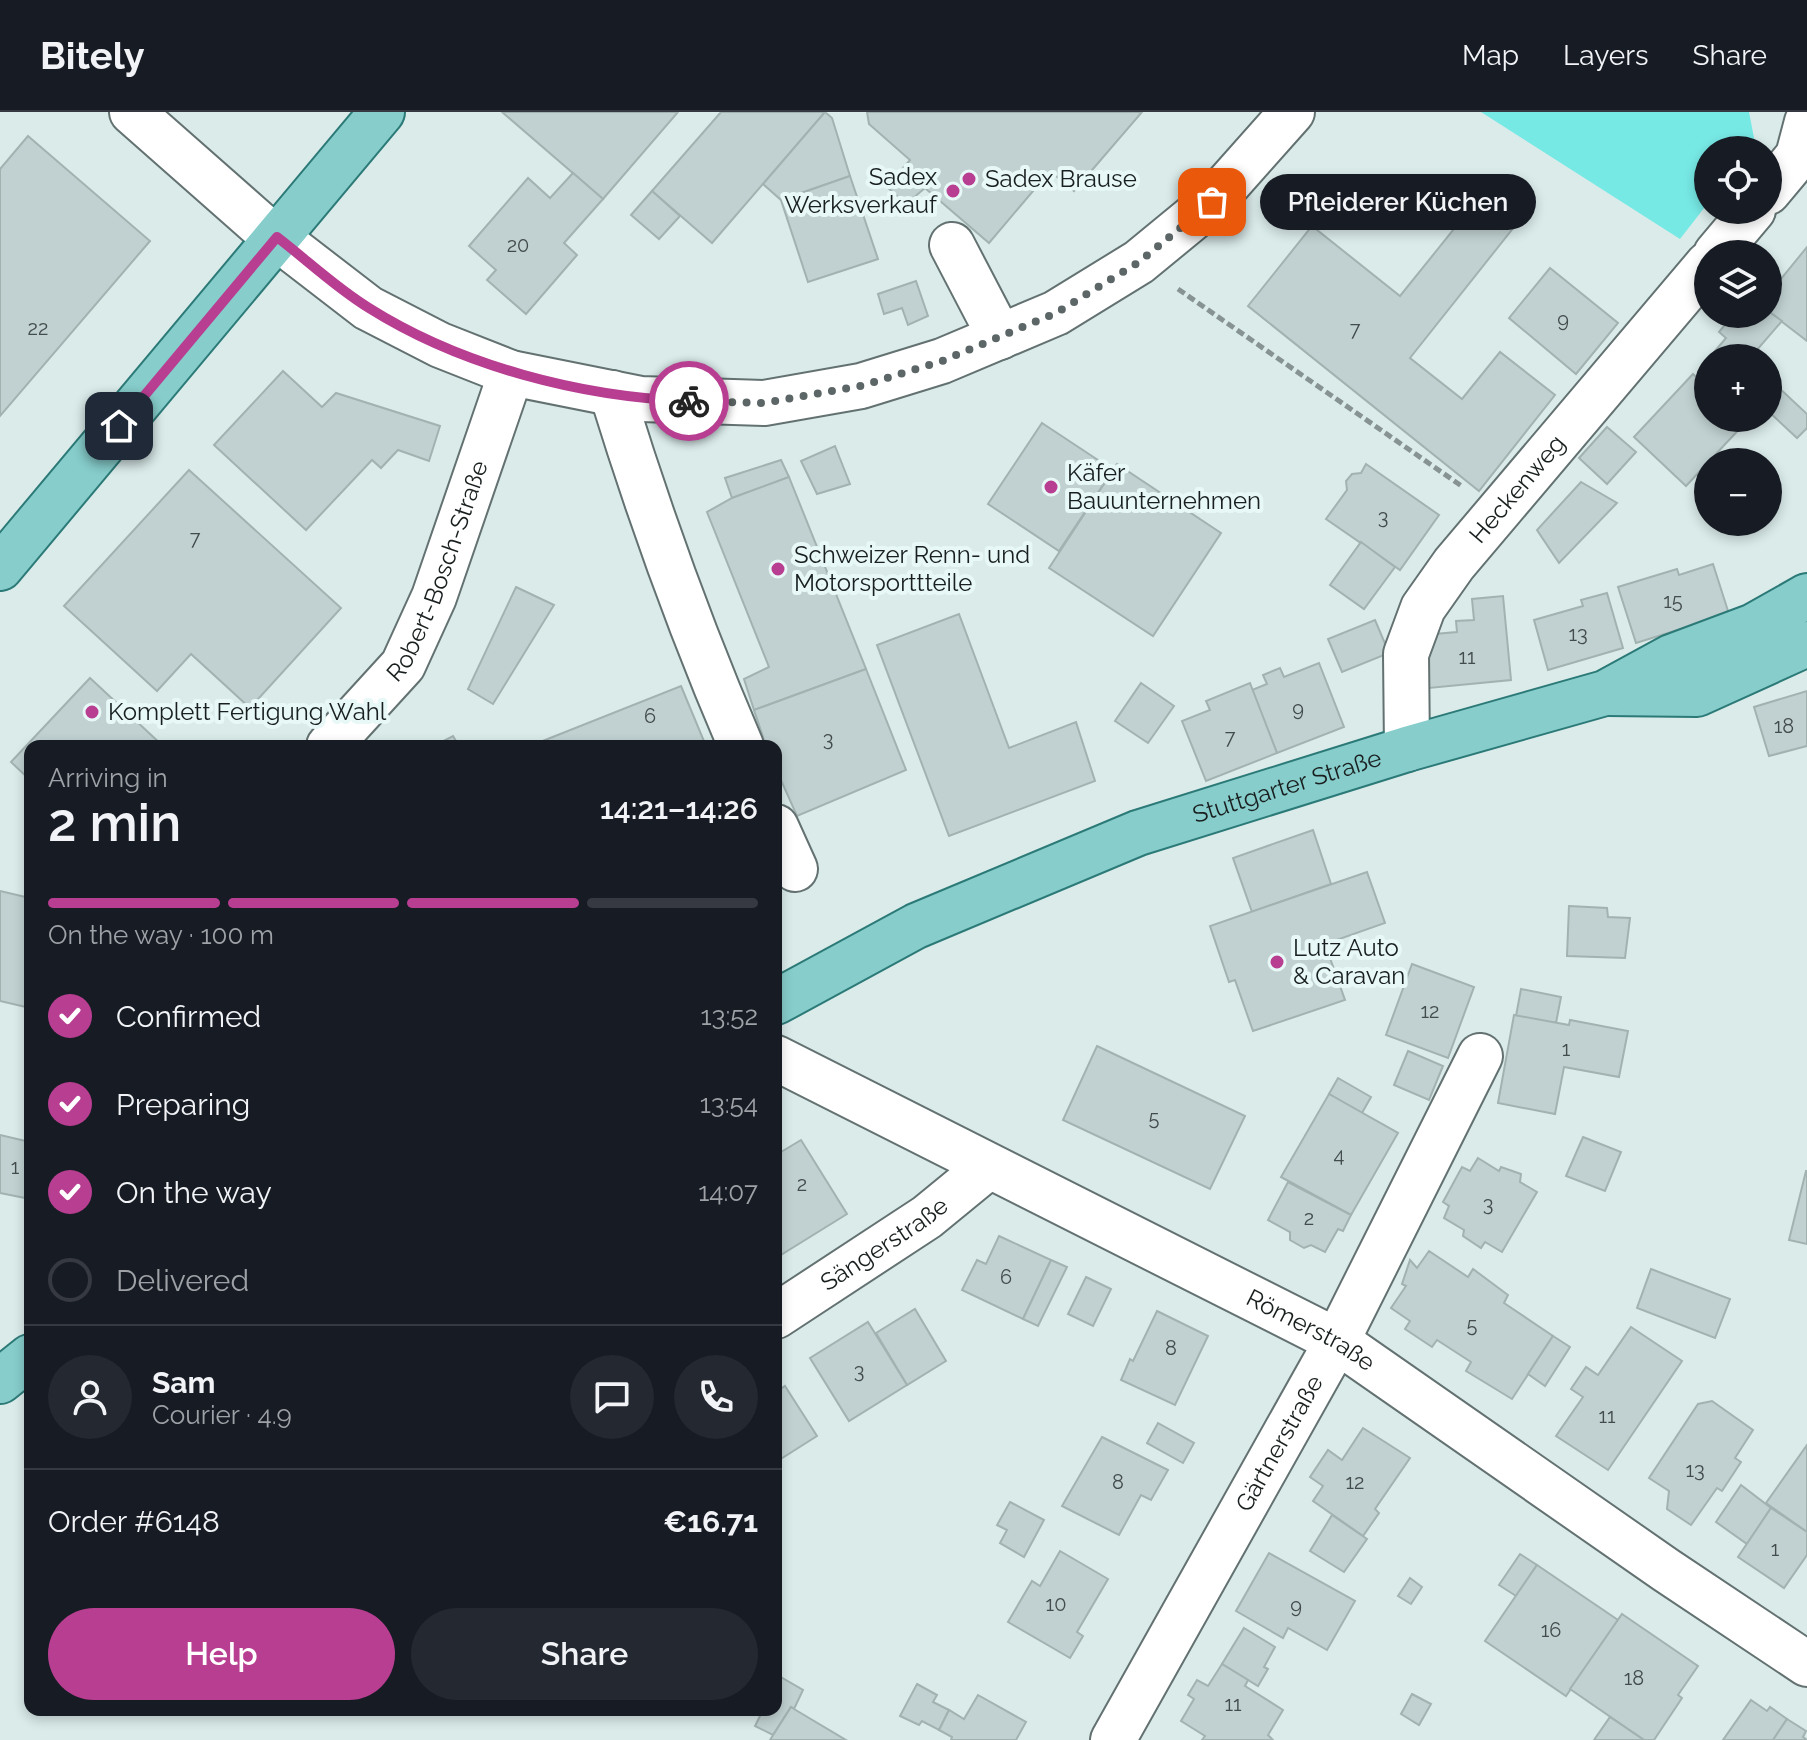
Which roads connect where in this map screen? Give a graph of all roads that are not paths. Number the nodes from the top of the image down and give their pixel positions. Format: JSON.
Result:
{"nodes":[{"id":1,"x":132,"y":112,"type":"edge"},
{"id":2,"x":382,"y":112,"type":"edge"},
{"id":3,"x":1292,"y":112,"type":"edge"},
{"id":4,"x":1807,"y":122,"type":"edge"},
{"id":5,"x":1782,"y":175,"type":"edge"},
{"id":6,"x":1741,"y":224,"type":"edge"},
{"id":7,"x":277,"y":237,"type":"junction"},
{"id":8,"x":1728,"y":240,"type":"edge"},
{"id":9,"x":952,"y":245,"type":"dead end"},
{"id":10,"x":1694,"y":281,"type":"edge"},
{"id":11,"x":1000,"y":337,"type":"junction"},
{"id":12,"x":511,"y":373,"type":"junction"},
{"id":13,"x":612,"y":393,"type":"junction"},
{"id":14,"x":0,"y":568,"type":"edge"},
{"id":15,"x":1807,"y":596,"type":"edge"},
{"id":16,"x":1807,"y":644,"type":"edge"},
{"id":17,"x":1605,"y":693,"type":"junction"},
{"id":18,"x":334,"y":740,"type":"edge"},
{"id":19,"x":738,"y":740,"type":"edge"},
{"id":20,"x":1407,"y":749,"type":"junction"},
{"id":21,"x":782,"y":840,"type":"edge"},
{"id":22,"x":795,"y":869,"type":"dead end"},
{"id":23,"x":782,"y":999,"type":"edge"},
{"id":24,"x":1480,"y":1056,"type":"dead end"},
{"id":25,"x":782,"y":1061,"type":"edge"},
{"id":26,"x":988,"y":1167,"type":"junction"},
{"id":27,"x":782,"y":1312,"type":"edge"},
{"id":28,"x":1337,"y":1341,"type":"junction"},
{"id":29,"x":24,"y":1362,"type":"edge"},
{"id":30,"x":0,"y":1381,"type":"edge"},
{"id":31,"x":1803,"y":1652,"type":"edge"},
{"id":32,"x":1113,"y":1740,"type":"edge"}],
"edges":[{"from":1,"to":7,"type":"street"},
{"from":2,"to":7,"type":"main road"},
{"from":3,"to":11,"type":"street"},
{"from":4,"to":5,"type":"street"},
{"from":6,"to":8,"type":"street"},
{"from":7,"to":12,"type":"street"},
{"from":7,"to":14,"type":"main road"},
{"from":9,"to":11,"type":"street"},
{"from":10,"to":20,"type":"street","name":"Heckenweg"},
{"from":11,"to":13,"type":"street"},
{"from":12,"to":13,"type":"street"},
{"from":12,"to":18,"type":"street","name":"Robert-Bosch-Straße"},
{"from":13,"to":19,"type":"street"},
{"from":15,"to":17,"type":"main road","name":"Stuttgarter Straße"},
{"from":16,"to":17,"type":"main road"},
{"from":17,"to":20,"type":"main road","name":"Stuttgarter Straße"},
{"from":20,"to":23,"type":"main road","name":"Stuttgarter Straße"},
{"from":21,"to":22,"type":"street"},
{"from":24,"to":28,"type":"street","name":"Gärtnerstraße"},
{"from":25,"to":26,"type":"street","name":"Römerstraße"},
{"from":26,"to":27,"type":"street","name":"Sängerstraße"},
{"from":26,"to":28,"type":"street","name":"Römerstraße"},
{"from":28,"to":31,"type":"street","name":"Römerstraße"},
{"from":28,"to":32,"type":"street","name":"Gärtnerstraße"},
{"from":29,"to":30,"type":"main road"}]}
